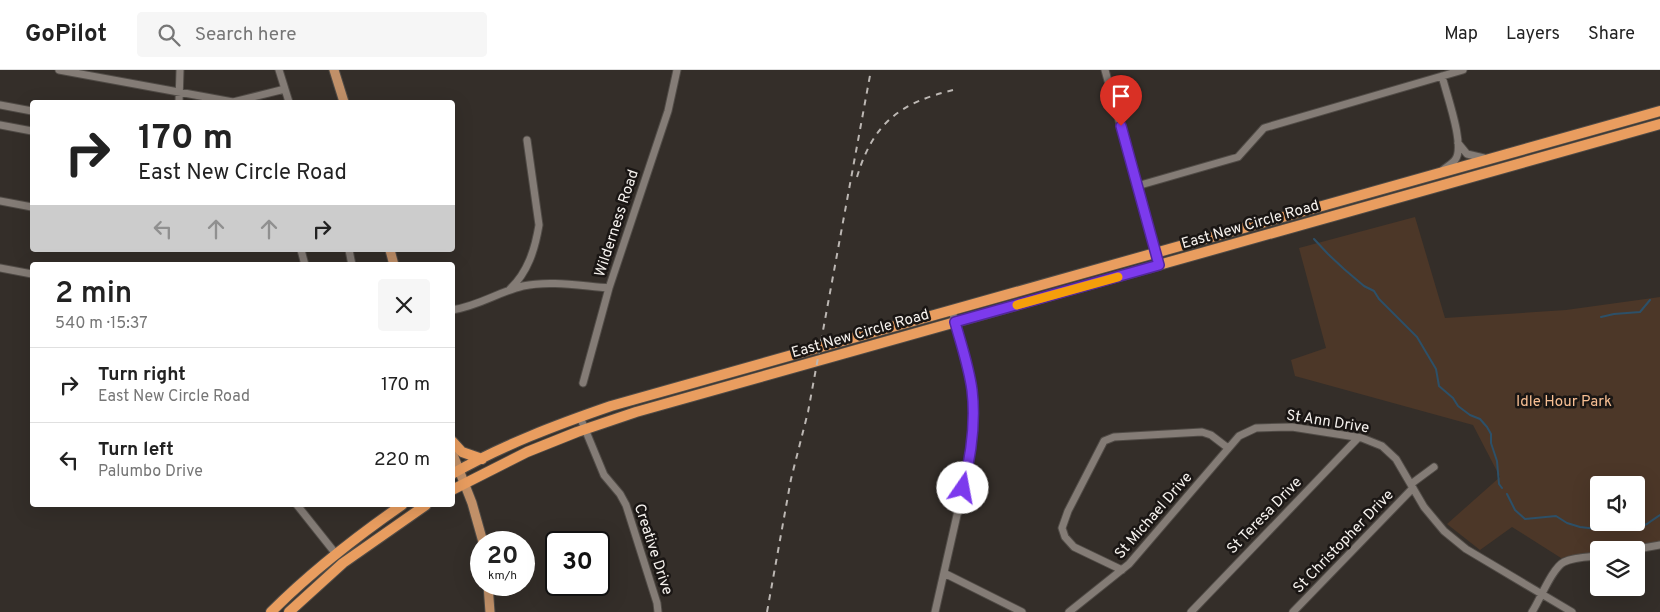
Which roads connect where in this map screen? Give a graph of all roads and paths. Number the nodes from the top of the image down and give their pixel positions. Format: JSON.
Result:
{"nodes":[{"id":1,"x":59,"y":70,"type":"edge"},
{"id":2,"x":180,"y":70,"type":"edge"},
{"id":3,"x":279,"y":70,"type":"edge"},
{"id":4,"x":334,"y":70,"type":"edge"},
{"id":5,"x":677,"y":70,"type":"edge"},
{"id":6,"x":1105,"y":70,"type":"edge"},
{"id":7,"x":1463,"y":70,"type":"edge"},
{"id":8,"x":1442,"y":76,"type":"junction"},
{"id":9,"x":285,"y":89,"type":"junction"},
{"id":10,"x":179,"y":92,"type":"junction"},
{"id":11,"x":178,"y":100,"type":"edge"},
{"id":12,"x":222,"y":100,"type":"edge"},
{"id":13,"x":241,"y":100,"type":"edge"},
{"id":14,"x":288,"y":100,"type":"edge"},
{"id":15,"x":343,"y":100,"type":"edge"},
{"id":16,"x":0,"y":104,"type":"edge"},
{"id":17,"x":30,"y":111,"type":"edge"},
{"id":18,"x":1660,"y":111,"type":"edge"},
{"id":19,"x":1660,"y":124,"type":"edge"},
{"id":20,"x":0,"y":125,"type":"edge"},
{"id":21,"x":30,"y":131,"type":"edge"},
{"id":22,"x":526,"y":140,"type":"dead end"},
{"id":23,"x":1458,"y":142,"type":"junction"},
{"id":24,"x":1487,"y":159,"type":"junction"},
{"id":25,"x":1438,"y":173,"type":"junction"},
{"id":26,"x":1137,"y":186,"type":"junction"},
{"id":27,"x":0,"y":201,"type":"edge"},
{"id":28,"x":30,"y":207,"type":"edge"},
{"id":29,"x":1156,"y":252,"type":"junction"},
{"id":30,"x":1159,"y":265,"type":"junction"},
{"id":31,"x":0,"y":268,"type":"edge"},
{"id":32,"x":30,"y":274,"type":"edge"},
{"id":33,"x":609,"y":288,"type":"junction"},
{"id":34,"x":508,"y":291,"type":"junction"},
{"id":35,"x":455,"y":309,"type":"edge"},
{"id":36,"x":952,"y":310,"type":"junction"},
{"id":37,"x":955,"y":322,"type":"junction"},
{"id":38,"x":583,"y":383,"type":"dead end"},
{"id":39,"x":580,"y":417,"type":"junction"},
{"id":40,"x":585,"y":430,"type":"junction"},
{"id":41,"x":1358,"y":438,"type":"junction"},
{"id":42,"x":455,"y":444,"type":"edge"},
{"id":43,"x":1228,"y":448,"type":"junction"},
{"id":44,"x":482,"y":458,"type":"junction"},
{"id":45,"x":1434,"y":467,"type":"dead end"},
{"id":46,"x":456,"y":472,"type":"edge"},
{"id":47,"x":465,"y":484,"type":"junction"},
{"id":48,"x":1412,"y":486,"type":"junction"},
{"id":49,"x":455,"y":489,"type":"edge"},
{"id":50,"x":299,"y":507,"type":"edge"},
{"id":51,"x":399,"y":507,"type":"edge"},
{"id":52,"x":423,"y":507,"type":"edge"},
{"id":53,"x":479,"y":531,"type":"edge"},
{"id":54,"x":1660,"y":545,"type":"edge"},
{"id":55,"x":1645,"y":548,"type":"edge"},
{"id":56,"x":332,"y":557,"type":"junction"},
{"id":57,"x":1590,"y":557,"type":"edge"},
{"id":58,"x":343,"y":563,"type":"junction"},
{"id":59,"x":1122,"y":570,"type":"junction"},
{"id":60,"x":944,"y":573,"type":"junction"},
{"id":61,"x":489,"y":596,"type":"edge"},
{"id":62,"x":1542,"y":596,"type":"junction"},
{"id":63,"x":271,"y":612,"type":"edge"},
{"id":64,"x":289,"y":612,"type":"edge"},
{"id":65,"x":490,"y":612,"type":"edge"},
{"id":66,"x":658,"y":612,"type":"edge"},
{"id":67,"x":935,"y":612,"type":"edge"},
{"id":68,"x":1022,"y":612,"type":"edge"},
{"id":69,"x":1069,"y":612,"type":"edge"},
{"id":70,"x":1191,"y":612,"type":"edge"},
{"id":71,"x":1293,"y":612,"type":"edge"},
{"id":72,"x":1532,"y":612,"type":"edge"},
{"id":73,"x":1572,"y":612,"type":"edge"}],
"edges":[{"from":1,"to":10,"type":"street"},
{"from":2,"to":10,"type":"street"},
{"from":3,"to":9,"type":"street"},
{"from":4,"to":15,"type":"main road"},
{"from":5,"to":33,"type":"street","name":"Wilderness Road"},
{"from":6,"to":26,"type":"street"},
{"from":7,"to":8,"type":"street"},
{"from":8,"to":23,"type":"street"},
{"from":8,"to":26,"type":"street"},
{"from":9,"to":13,"type":"street"},
{"from":9,"to":14,"type":"street"},
{"from":10,"to":11,"type":"street"},
{"from":10,"to":12,"type":"street"},
{"from":16,"to":17,"type":"street"},
{"from":18,"to":24,"type":"highway","name":"East New Circle Road"},
{"from":19,"to":30,"type":"highway","name":"East New Circle Road"},
{"from":20,"to":21,"type":"street"},
{"from":22,"to":34,"type":"street"},
{"from":23,"to":24,"type":"street"},
{"from":23,"to":25,"type":"street"},
{"from":24,"to":25,"type":"highway","name":"East New Circle Road"},
{"from":25,"to":29,"type":"highway","name":"East New Circle Road"},
{"from":26,"to":29,"type":"street"},
{"from":27,"to":28,"type":"street"},
{"from":29,"to":30,"type":"street"},
{"from":29,"to":36,"type":"highway","name":"East New Circle Road"},
{"from":30,"to":37,"type":"highway","name":"East New Circle Road"},
{"from":31,"to":32,"type":"street"},
{"from":33,"to":34,"type":"street","name":"Wilderness Road"},
{"from":33,"to":38,"type":"street"},
{"from":34,"to":35,"type":"street","name":"Wilderness Road"},
{"from":36,"to":37,"type":"street"},
{"from":36,"to":39,"type":"highway","name":"East New Circle Road"},
{"from":37,"to":40,"type":"highway","name":"East New Circle Road"},
{"from":37,"to":60,"type":"street"},
{"from":39,"to":40,"type":"street","name":"Creative Drive"},
{"from":39,"to":44,"type":"highway","name":"East New Circle Road"},
{"from":40,"to":47,"type":"highway","name":"East New Circle Road"},
{"from":40,"to":66,"type":"street","name":"Creative Drive"},
{"from":41,"to":43,"type":"street","name":"St Ann Drive"},
{"from":41,"to":48,"type":"street","name":"St Ann Drive"},
{"from":41,"to":70,"type":"street","name":"St Teresa Drive"},
{"from":42,"to":44,"type":"highway"},
{"from":43,"to":59,"type":"street","name":"St Michael Drive"},
{"from":43,"to":59,"type":"street"},
{"from":44,"to":46,"type":"highway","name":"East New Circle Road"},
{"from":45,"to":48,"type":"street"},
{"from":46,"to":47,"type":"main road"},
{"from":47,"to":49,"type":"highway","name":"East New Circle Road"},
{"from":47,"to":53,"type":"main road"},
{"from":48,"to":62,"type":"street","name":"St Ann Drive"},
{"from":48,"to":71,"type":"street","name":"St Christopher Drive"},
{"from":50,"to":56,"type":"street"},
{"from":51,"to":56,"type":"highway"},
{"from":52,"to":58,"type":"highway"},
{"from":54,"to":55,"type":"street"},
{"from":56,"to":58,"type":"highway"},
{"from":56,"to":63,"type":"highway"},
{"from":57,"to":62,"type":"street"},
{"from":58,"to":64,"type":"highway"},
{"from":59,"to":69,"type":"street","name":"St Michael Drive"},
{"from":60,"to":67,"type":"street"},
{"from":60,"to":68,"type":"street"},
{"from":61,"to":65,"type":"main road"},
{"from":62,"to":72,"type":"street"},
{"from":62,"to":73,"type":"street","name":"St Ann Drive"}]}
